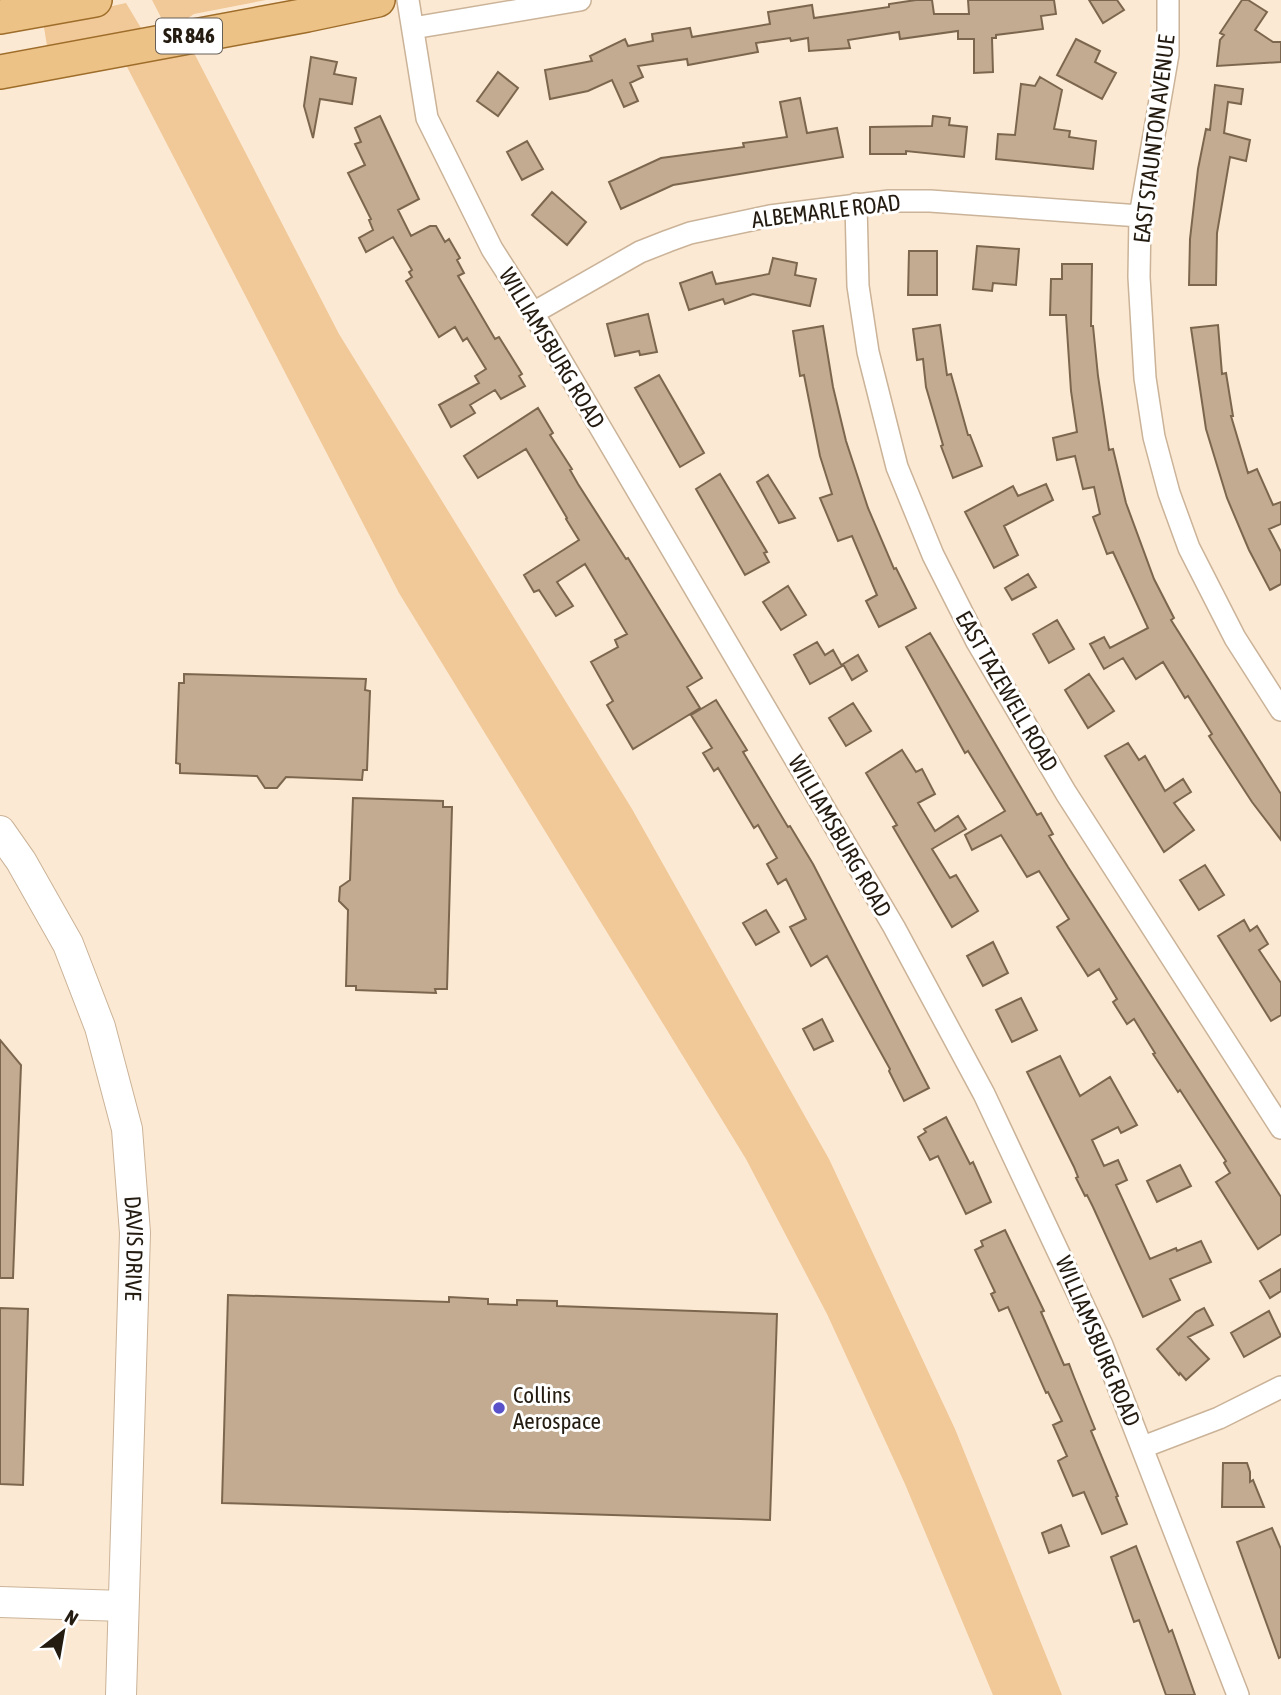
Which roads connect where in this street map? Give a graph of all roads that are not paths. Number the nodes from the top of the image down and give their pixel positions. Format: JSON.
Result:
{"nodes":[{"id":1,"x":95,"y":0,"type":"edge"},
{"id":2,"x":378,"y":0,"type":"edge"},
{"id":3,"x":408,"y":0,"type":"edge"},
{"id":4,"x":580,"y":0,"type":"edge"},
{"id":5,"x":1168,"y":0,"type":"edge"},
{"id":6,"x":0,"y":17,"type":"edge"},
{"id":7,"x":412,"y":27,"type":"junction"},
{"id":8,"x":0,"y":72,"type":"edge"},
{"id":9,"x":856,"y":204,"type":"junction"},
{"id":10,"x":1140,"y":216,"type":"junction"},
{"id":11,"x":533,"y":313,"type":"junction"},
{"id":12,"x":1281,"y":710,"type":"edge"},
{"id":13,"x":0,"y":831,"type":"edge"},
{"id":14,"x":1281,"y":1128,"type":"edge"},
{"id":15,"x":1281,"y":1387,"type":"edge"},
{"id":16,"x":1143,"y":1447,"type":"junction"},
{"id":17,"x":0,"y":1602,"type":"edge"},
{"id":18,"x":124,"y":1606,"type":"junction"},
{"id":19,"x":121,"y":1695,"type":"edge"},
{"id":20,"x":1238,"y":1695,"type":"edge"}],
"edges":[{"from":1,"to":6,"type":"main road"},
{"from":2,"to":8,"type":"main road","number":"SR 846"},
{"from":3,"to":7,"type":"street","name":"WILLIAMSBURG ROAD"},
{"from":4,"to":7,"type":"street"},
{"from":5,"to":10,"type":"street","name":"EAST STAUNTON AVENUE"},
{"from":7,"to":11,"type":"street","name":"WILLIAMSBURG ROAD"},
{"from":9,"to":10,"type":"street","name":"ALBEMARLE ROAD"},
{"from":9,"to":11,"type":"street","name":"ALBEMARLE ROAD"},
{"from":9,"to":14,"type":"street","name":"EAST TAZEWELL ROAD"},
{"from":10,"to":12,"type":"street","name":"EAST STAUNTON AVENUE"},
{"from":11,"to":16,"type":"street","name":"WILLIAMSBURG ROAD"},
{"from":13,"to":18,"type":"street","name":"DAVIS DRIVE"},
{"from":15,"to":16,"type":"street"},
{"from":16,"to":20,"type":"street","name":"WILLIAMSBURG ROAD"},
{"from":17,"to":18,"type":"street"},
{"from":18,"to":19,"type":"street","name":"DAVIS DRIVE"}]}
